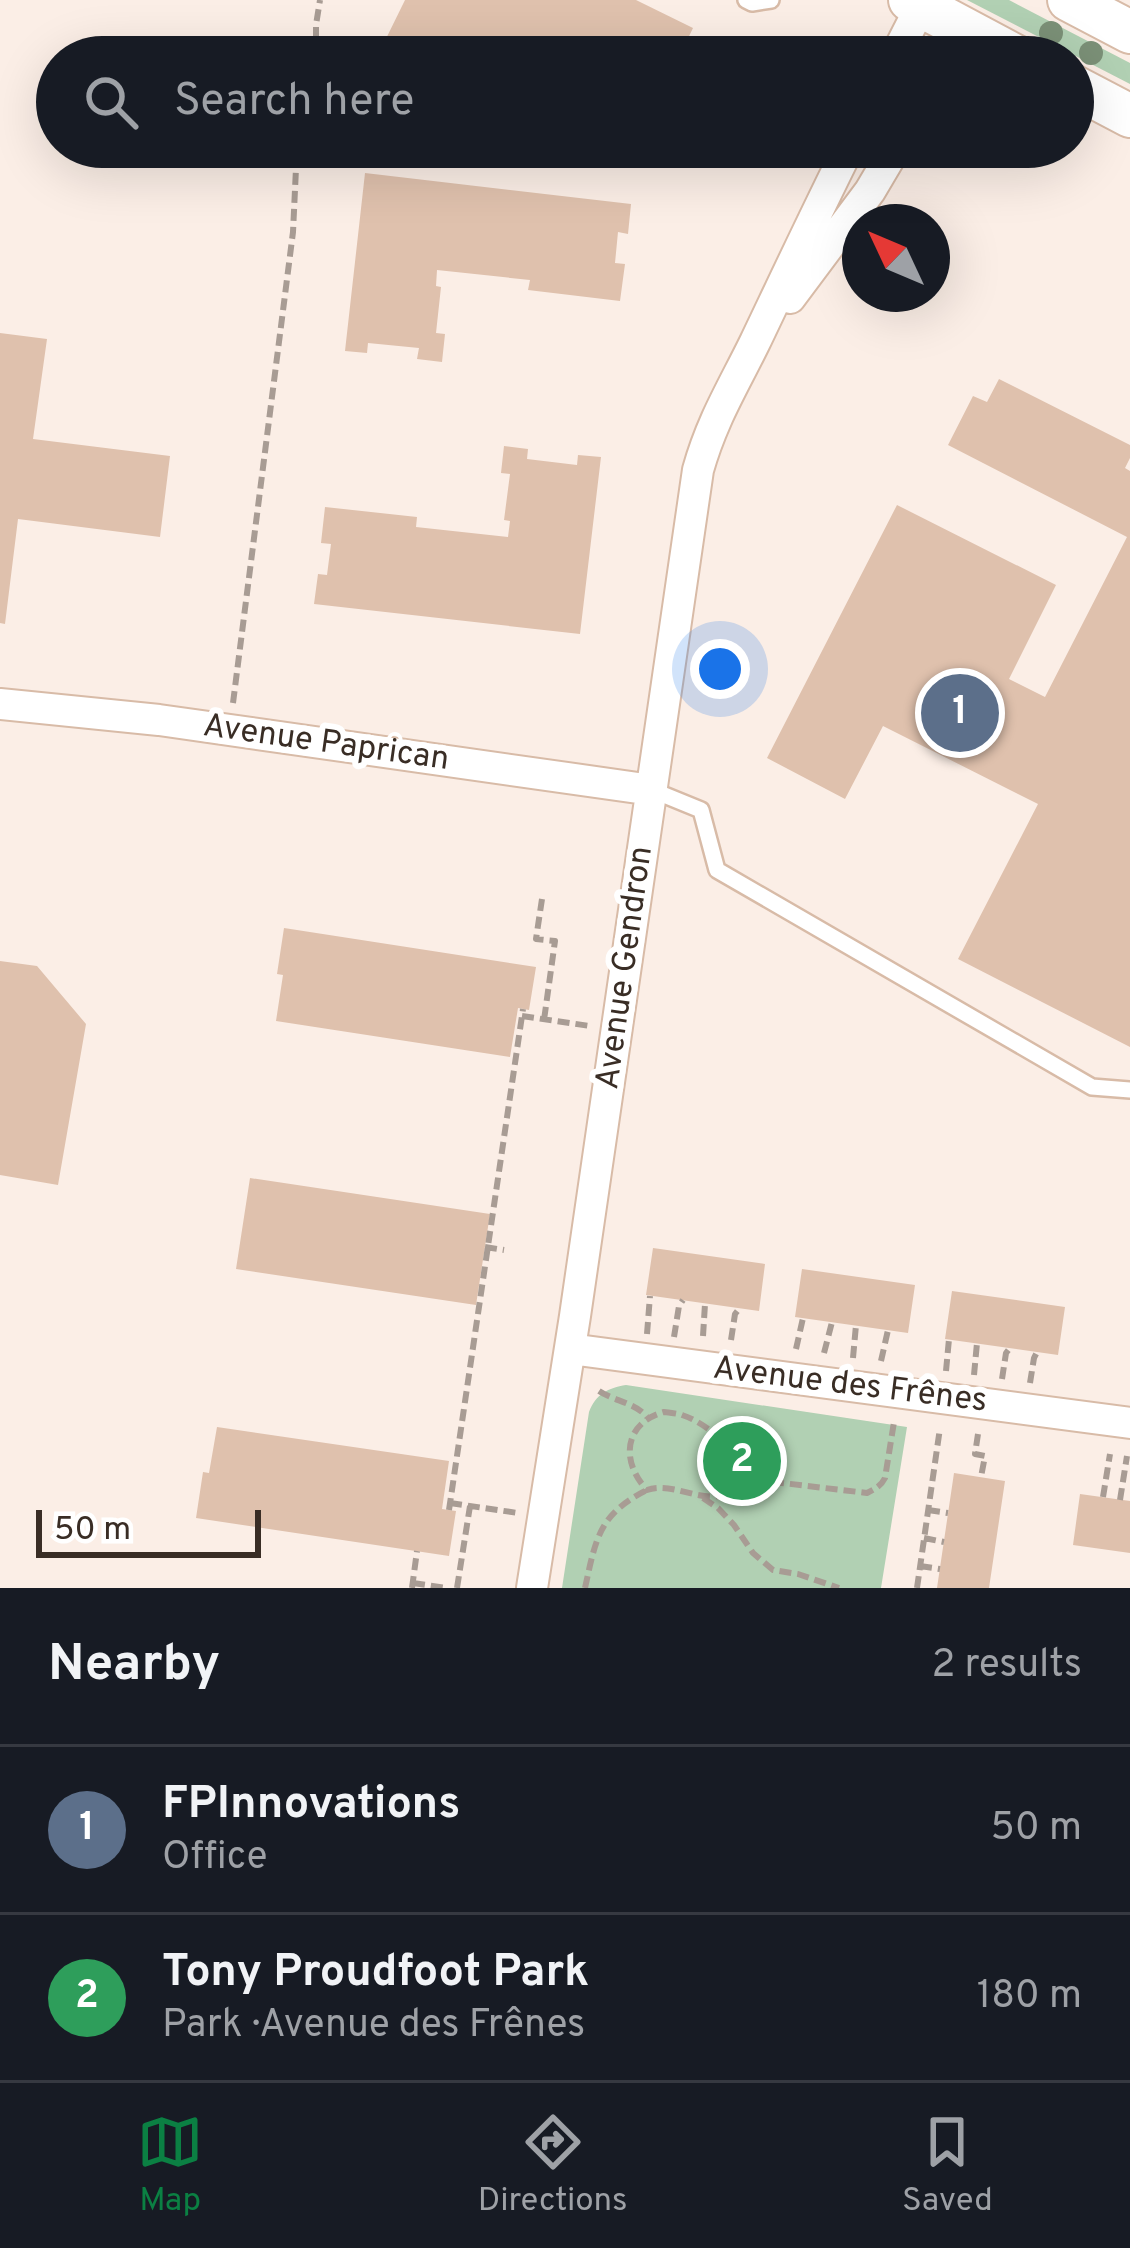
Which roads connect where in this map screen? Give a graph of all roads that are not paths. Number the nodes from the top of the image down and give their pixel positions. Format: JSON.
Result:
{"nodes":[{"id":1,"x":746,"y":0,"type":"edge"},
{"id":2,"x":771,"y":0,"type":"edge"},
{"id":3,"x":1069,"y":0,"type":"edge"},
{"id":4,"x":915,"y":3,"type":"edge"},
{"id":5,"x":1130,"y":32,"type":"edge"},
{"id":6,"x":903,"y":36,"type":"edge"},
{"id":7,"x":946,"y":36,"type":"edge"},
{"id":8,"x":1094,"y":97,"type":"edge"},
{"id":9,"x":1130,"y":116,"type":"edge"},
{"id":10,"x":839,"y":168,"type":"edge"},
{"id":11,"x":884,"y":168,"type":"edge"},
{"id":12,"x":748,"y":356,"type":"junction"},
{"id":13,"x":0,"y":704,"type":"edge"},
{"id":14,"x":652,"y":790,"type":"junction"},
{"id":15,"x":1130,"y":1090,"type":"edge"},
{"id":16,"x":570,"y":1349,"type":"junction"},
{"id":17,"x":1130,"y":1423,"type":"edge"},
{"id":18,"x":532,"y":1588,"type":"edge"}],
"edges":[{"from":1,"to":2,"type":"lane"},
{"from":3,"to":5,"type":"main road"},
{"from":4,"to":6,"type":"street"},
{"from":4,"to":7,"type":"main road"},
{"from":8,"to":9,"type":"main road"},
{"from":10,"to":12,"type":"street","name":"Avenue Gendron"},
{"from":11,"to":12,"type":"street","name":"Avenue Gendron"},
{"from":12,"to":14,"type":"street","name":"Avenue Gendron"},
{"from":13,"to":14,"type":"street","name":"Avenue Paprican"},
{"from":14,"to":15,"type":"lane"},
{"from":14,"to":16,"type":"street","name":"Avenue Gendron"},
{"from":16,"to":17,"type":"street","name":"Avenue des Frênes"},
{"from":16,"to":18,"type":"street","name":"Avenue Gendron"}]}
